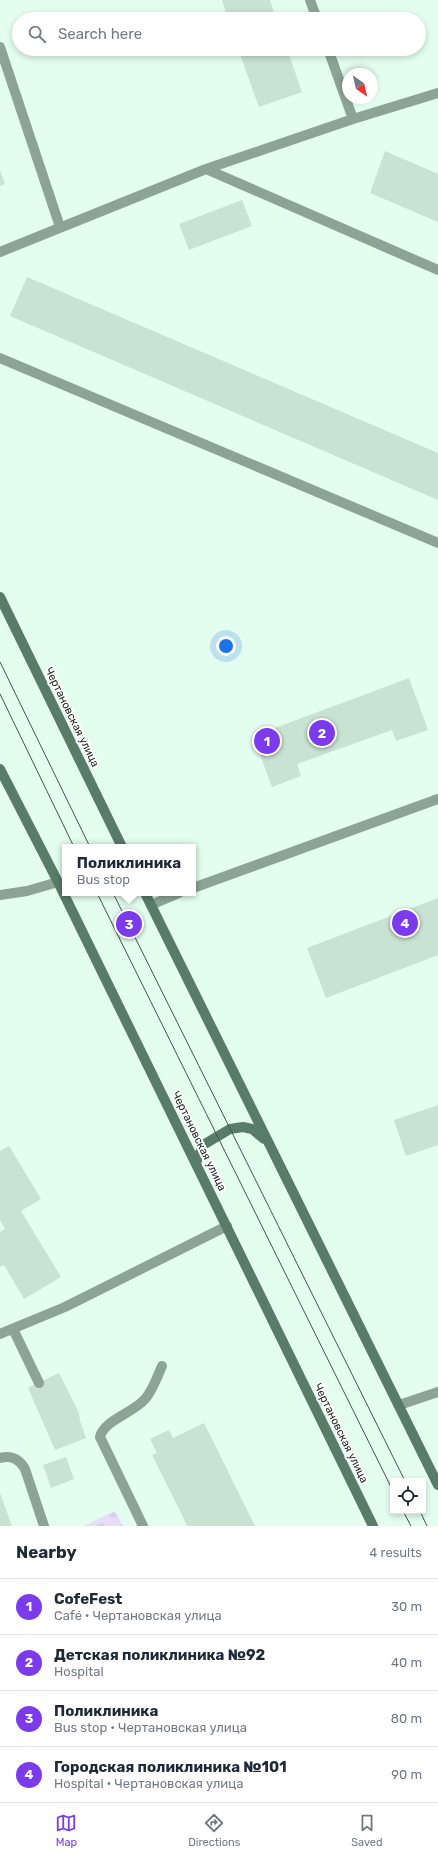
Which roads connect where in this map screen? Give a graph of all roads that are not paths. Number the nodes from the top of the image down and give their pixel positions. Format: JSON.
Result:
{"nodes":[{"id":1,"x":310,"y":0,"type":"edge"},
{"id":2,"x":314,"y":12,"type":"edge"},
{"id":3,"x":0,"y":47,"type":"edge"},
{"id":4,"x":330,"y":56,"type":"edge"},
{"id":5,"x":438,"y":93,"type":"edge"},
{"id":6,"x":353,"y":119,"type":"junction"},
{"id":7,"x":206,"y":169,"type":"junction"},
{"id":8,"x":60,"y":227,"type":"junction"},
{"id":9,"x":0,"y":252,"type":"edge"},
{"id":10,"x":438,"y":270,"type":"edge"},
{"id":11,"x":0,"y":358,"type":"edge"},
{"id":12,"x":438,"y":543,"type":"edge"},
{"id":13,"x":0,"y":597,"type":"edge"},
{"id":14,"x":0,"y":769,"type":"edge"},
{"id":15,"x":438,"y":799,"type":"edge"},
{"id":16,"x":121,"y":844,"type":"edge"},
{"id":17,"x":58,"y":882,"type":"junction"},
{"id":18,"x":196,"y":887,"type":"edge"},
{"id":19,"x":62,"y":890,"type":"edge"},
{"id":20,"x":0,"y":895,"type":"edge"},
{"id":21,"x":65,"y":896,"type":"edge"},
{"id":22,"x":147,"y":896,"type":"edge"},
{"id":23,"x":171,"y":896,"type":"edge"},
{"id":24,"x":151,"y":904,"type":"junction"},
{"id":25,"x":267,"y":1142,"type":"junction"},
{"id":26,"x":196,"y":1163,"type":"junction"},
{"id":27,"x":227,"y":1226,"type":"junction"},
{"id":28,"x":13,"y":1330,"type":"junction"},
{"id":29,"x":0,"y":1334,"type":"edge"},
{"id":30,"x":162,"y":1366,"type":"dead end"},
{"id":31,"x":39,"y":1383,"type":"dead end"},
{"id":32,"x":438,"y":1392,"type":"edge"},
{"id":33,"x":399,"y":1405,"type":"junction"},
{"id":34,"x":0,"y":1458,"type":"edge"},
{"id":35,"x":438,"y":1485,"type":"edge"},
{"id":36,"x":44,"y":1526,"type":"edge"},
{"id":37,"x":143,"y":1526,"type":"edge"},
{"id":38,"x":373,"y":1526,"type":"edge"}],
"edges":[{"from":1,"to":2,"type":"lane"},
{"from":3,"to":8,"type":"lane"},
{"from":4,"to":6,"type":"lane"},
{"from":5,"to":6,"type":"lane"},
{"from":6,"to":7,"type":"lane"},
{"from":7,"to":8,"type":"lane"},
{"from":7,"to":10,"type":"lane"},
{"from":8,"to":9,"type":"lane"},
{"from":11,"to":12,"type":"lane"},
{"from":13,"to":16,"type":"main road","name":"Чертановская улица"},
{"from":14,"to":17,"type":"main road","name":"Чертановская улица"},
{"from":15,"to":18,"type":"lane"},
{"from":17,"to":19,"type":"main road","name":"Чертановская улица"},
{"from":17,"to":20,"type":"lane"},
{"from":21,"to":26,"type":"main road","name":"Чертановская улица"},
{"from":22,"to":24,"type":"main road"},
{"from":23,"to":24,"type":"lane"},
{"from":24,"to":25,"type":"main road"},
{"from":25,"to":26,"type":"main road"},
{"from":25,"to":33,"type":"main road"},
{"from":26,"to":27,"type":"main road","name":"Чертановская улица"},
{"from":27,"to":28,"type":"lane"},
{"from":27,"to":38,"type":"main road","name":"Чертановская улица"},
{"from":28,"to":29,"type":"lane"},
{"from":28,"to":31,"type":"lane"},
{"from":30,"to":37,"type":"lane"},
{"from":32,"to":33,"type":"lane"},
{"from":33,"to":35,"type":"main road"},
{"from":34,"to":36,"type":"lane"}]}
